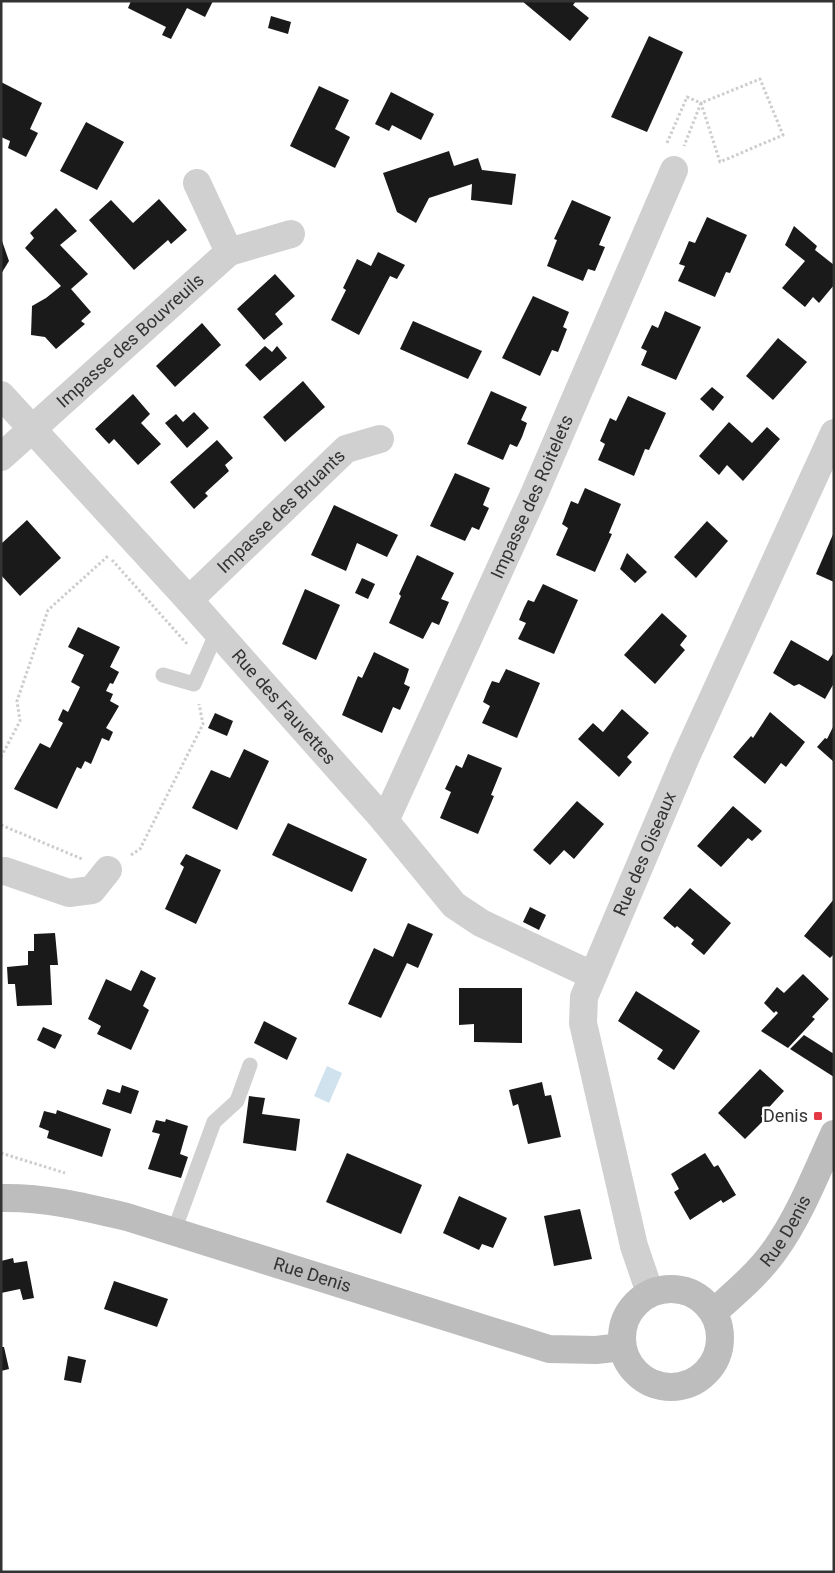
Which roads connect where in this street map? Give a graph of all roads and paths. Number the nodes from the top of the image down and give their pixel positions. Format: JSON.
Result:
{"nodes":[{"id":1,"x":701,"y":104,"type":"junction"},
{"id":2,"x":670,"y":158,"type":"junction"},
{"id":3,"x":197,"y":183,"type":"dead end"},
{"id":4,"x":291,"y":234,"type":"dead end"},
{"id":5,"x":229,"y":252,"type":"junction"},
{"id":6,"x":1,"y":395,"type":"edge"},
{"id":7,"x":33,"y":430,"type":"junction"},
{"id":8,"x":834,"y":433,"type":"edge"},
{"id":9,"x":380,"y":439,"type":"dead end"},
{"id":10,"x":1,"y":457,"type":"edge"},
{"id":11,"x":102,"y":548,"type":"dead end"},
{"id":12,"x":108,"y":556,"type":"junction"},
{"id":13,"x":189,"y":600,"type":"junction"},
{"id":14,"x":217,"y":632,"type":"junction"},
{"id":15,"x":203,"y":662,"type":"junction"},
{"id":16,"x":163,"y":675,"type":"dead end"},
{"id":17,"x":194,"y":684,"type":"junction"},
{"id":18,"x":1,"y":758,"type":"edge"},
{"id":19,"x":385,"y":821,"type":"junction"},
{"id":20,"x":1,"y":825,"type":"edge"},
{"id":21,"x":108,"y":870,"type":"junction"},
{"id":22,"x":2,"y":872,"type":"edge"},
{"id":23,"x":593,"y":973,"type":"junction"},
{"id":24,"x":250,"y":1065,"type":"dead end"},
{"id":25,"x":834,"y":1134,"type":"edge"},
{"id":26,"x":1,"y":1198,"type":"edge"},
{"id":27,"x":174,"y":1231,"type":"junction"},
{"id":28,"x":650,"y":1293,"type":"junction"},
{"id":29,"x":714,"y":1312,"type":"junction"},
{"id":30,"x":622,"y":1347,"type":"junction"}],
"edges":[{"from":1,"to":1,"type":"path"},
{"from":1,"to":2,"type":"path"},
{"from":1,"to":2,"type":"path"},
{"from":2,"to":19,"type":"street","name":"Impasse des Roitelets"},
{"from":3,"to":5,"type":"street"},
{"from":4,"to":5,"type":"street","name":"Impasse des Bouvreuils"},
{"from":5,"to":7,"type":"street","name":"Impasse des Bouvreuils"},
{"from":6,"to":7,"type":"street","name":"Rue des Fauvettes"},
{"from":7,"to":10,"type":"street"},
{"from":7,"to":13,"type":"street","name":"Rue des Fauvettes"},
{"from":8,"to":23,"type":"street","name":"Rue des Oiseaux"},
{"from":9,"to":13,"type":"street","name":"Impasse des Bruants"},
{"from":11,"to":12,"type":"path"},
{"from":12,"to":15,"type":"path"},
{"from":12,"to":18,"type":"path"},
{"from":13,"to":14,"type":"street","name":"Rue des Fauvettes"},
{"from":14,"to":15,"type":"lane"},
{"from":14,"to":19,"type":"street","name":"Rue des Fauvettes"},
{"from":15,"to":17,"type":"lane"},
{"from":16,"to":17,"type":"lane"},
{"from":17,"to":21,"type":"path"},
{"from":19,"to":23,"type":"street","name":"Rue des Fauvettes"},
{"from":20,"to":21,"type":"path"},
{"from":21,"to":22,"type":"street"},
{"from":23,"to":28,"type":"street","name":"Rue des Oiseaux"},
{"from":24,"to":27,"type":"lane"},
{"from":25,"to":29,"type":"street","name":"Rue Denis"},
{"from":26,"to":27,"type":"street","name":"Rue Denis"},
{"from":27,"to":30,"type":"street","name":"Rue Denis"},
{"from":28,"to":29,"type":"street"},
{"from":28,"to":30,"type":"street"},
{"from":29,"to":30,"type":"street"}]}
